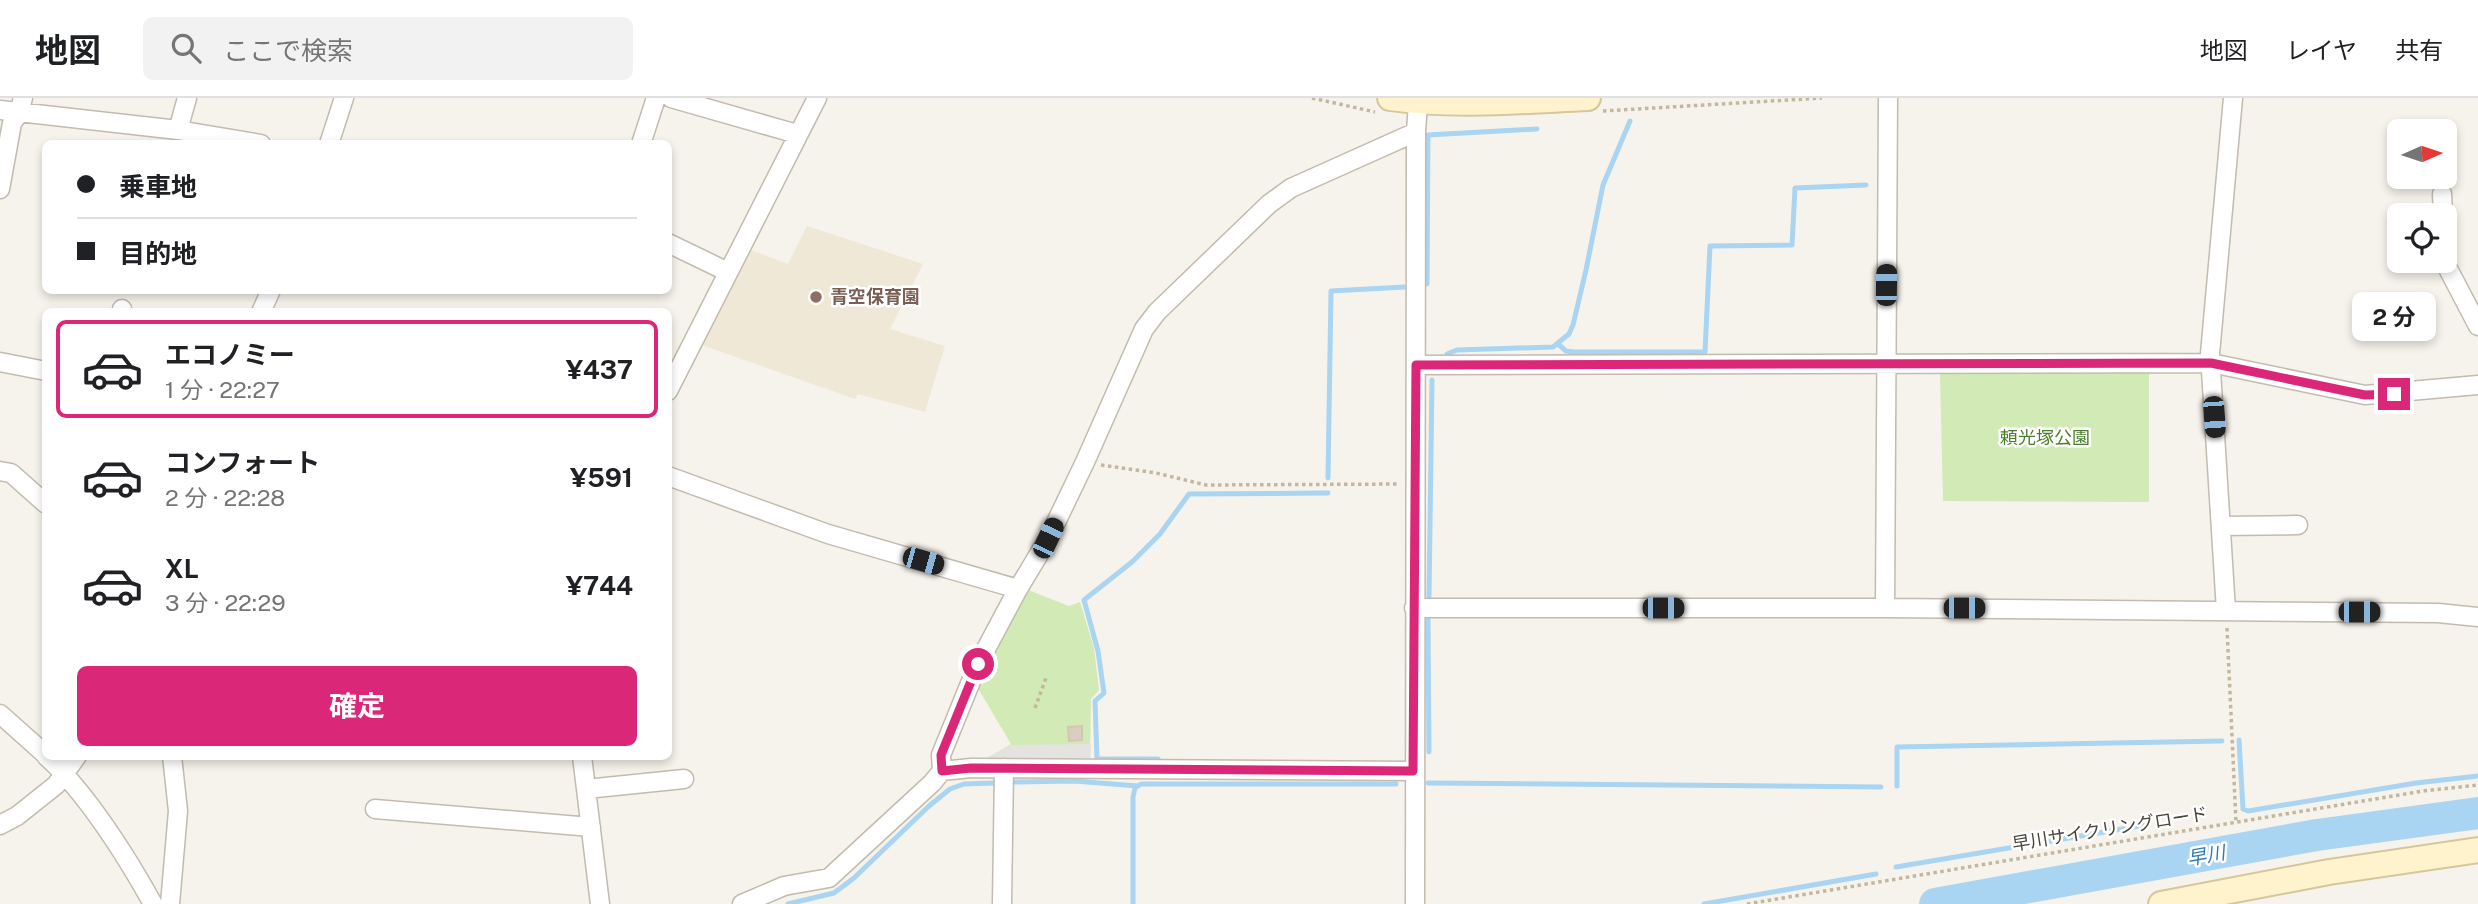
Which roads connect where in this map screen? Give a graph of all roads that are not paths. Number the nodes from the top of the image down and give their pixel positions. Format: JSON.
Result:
{"nodes":[{"id":1,"x":187,"y":98,"type":"edge"},
{"id":2,"x":344,"y":98,"type":"edge"},
{"id":3,"x":656,"y":98,"type":"edge"},
{"id":4,"x":671,"y":98,"type":"edge"},
{"id":5,"x":817,"y":98,"type":"edge"},
{"id":6,"x":1888,"y":98,"type":"edge"},
{"id":7,"x":2233,"y":98,"type":"edge"},
{"id":8,"x":1484,"y":101,"type":"edge"},
{"id":9,"x":1418,"y":102,"type":"junction"},
{"id":10,"x":1385,"y":105,"type":"edge"},
{"id":11,"x":1590,"y":105,"type":"edge"},
{"id":12,"x":21,"y":106,"type":"edge"},
{"id":13,"x":0,"y":110,"type":"edge"},
{"id":14,"x":178,"y":130,"type":"junction"},
{"id":15,"x":1416,"y":132,"type":"junction"},
{"id":16,"x":797,"y":134,"type":"junction"},
{"id":17,"x":237,"y":140,"type":"edge"},
{"id":18,"x":330,"y":140,"type":"edge"},
{"id":19,"x":642,"y":140,"type":"edge"},
{"id":20,"x":0,"y":189,"type":"edge"},
{"id":21,"x":2442,"y":194,"type":"dead end"},
{"id":22,"x":2442,"y":203,"type":"edge"},
{"id":23,"x":672,"y":245,"type":"edge"},
{"id":24,"x":728,"y":272,"type":"junction"},
{"id":25,"x":2450,"y":273,"type":"edge"},
{"id":26,"x":2478,"y":326,"type":"edge"},
{"id":27,"x":0,"y":362,"type":"edge"},
{"id":28,"x":2211,"y":363,"type":"junction"},
{"id":29,"x":1416,"y":365,"type":"junction"},
{"id":30,"x":1886,"y":365,"type":"junction"},
{"id":31,"x":42,"y":370,"type":"edge"},
{"id":32,"x":672,"y":383,"type":"edge"},
{"id":33,"x":2478,"y":385,"type":"edge"},
{"id":34,"x":0,"y":471,"type":"edge"},
{"id":35,"x":672,"y":477,"type":"edge"},
{"id":36,"x":42,"y":500,"type":"edge"},
{"id":37,"x":2298,"y":525,"type":"dead end"},
{"id":38,"x":2221,"y":526,"type":"junction"},
{"id":39,"x":1018,"y":589,"type":"junction"},
{"id":40,"x":1414,"y":608,"type":"junction"},
{"id":41,"x":1885,"y":608,"type":"junction"},
{"id":42,"x":2226,"y":611,"type":"junction"},
{"id":43,"x":2478,"y":617,"type":"edge"},
{"id":44,"x":0,"y":714,"type":"edge"},
{"id":45,"x":42,"y":752,"type":"edge"},
{"id":46,"x":51,"y":760,"type":"edge"},
{"id":47,"x":74,"y":760,"type":"edge"},
{"id":48,"x":172,"y":760,"type":"edge"},
{"id":49,"x":582,"y":760,"type":"edge"},
{"id":50,"x":1003,"y":768,"type":"junction"},
{"id":51,"x":942,"y":771,"type":"junction"},
{"id":52,"x":1413,"y":771,"type":"junction"},
{"id":53,"x":65,"y":772,"type":"junction"},
{"id":54,"x":684,"y":779,"type":"dead end"},
{"id":55,"x":586,"y":789,"type":"junction"},
{"id":56,"x":375,"y":809,"type":"dead end"},
{"id":57,"x":0,"y":825,"type":"edge"},
{"id":58,"x":591,"y":827,"type":"junction"},
{"id":59,"x":2478,"y":850,"type":"edge"},
{"id":60,"x":153,"y":904,"type":"edge"},
{"id":61,"x":170,"y":904,"type":"edge"},
{"id":62,"x":600,"y":904,"type":"edge"},
{"id":63,"x":742,"y":904,"type":"edge"},
{"id":64,"x":1002,"y":904,"type":"edge"},
{"id":65,"x":1415,"y":904,"type":"edge"},
{"id":66,"x":2161,"y":904,"type":"edge"}],
"edges":[{"from":1,"to":14,"type":"street"},
{"from":2,"to":18,"type":"street"},
{"from":3,"to":19,"type":"street"},
{"from":4,"to":16,"type":"street"},
{"from":5,"to":16,"type":"street"},
{"from":6,"to":30,"type":"street"},
{"from":7,"to":28,"type":"street"},
{"from":8,"to":9,"type":"street"},
{"from":8,"to":11,"type":"street"},
{"from":9,"to":10,"type":"street"},
{"from":9,"to":15,"type":"street"},
{"from":12,"to":13,"type":"street"},
{"from":12,"to":14,"type":"street"},
{"from":12,"to":20,"type":"street"},
{"from":14,"to":17,"type":"street"},
{"from":15,"to":29,"type":"street"},
{"from":15,"to":39,"type":"street"},
{"from":16,"to":24,"type":"street"},
{"from":21,"to":22,"type":"street"},
{"from":23,"to":24,"type":"street"},
{"from":24,"to":32,"type":"street"},
{"from":25,"to":26,"type":"street"},
{"from":27,"to":31,"type":"street"},
{"from":28,"to":30,"type":"street"},
{"from":28,"to":33,"type":"street"},
{"from":28,"to":38,"type":"street"},
{"from":29,"to":30,"type":"street"},
{"from":29,"to":40,"type":"street"},
{"from":30,"to":41,"type":"street"},
{"from":34,"to":36,"type":"street"},
{"from":35,"to":39,"type":"street"},
{"from":37,"to":38,"type":"street"},
{"from":38,"to":42,"type":"street"},
{"from":39,"to":51,"type":"street"},
{"from":40,"to":41,"type":"street"},
{"from":40,"to":52,"type":"street"},
{"from":41,"to":42,"type":"street"},
{"from":42,"to":43,"type":"street"},
{"from":44,"to":45,"type":"street"},
{"from":46,"to":53,"type":"street"},
{"from":47,"to":53,"type":"street"},
{"from":48,"to":61,"type":"street"},
{"from":49,"to":55,"type":"street"},
{"from":50,"to":51,"type":"street"},
{"from":50,"to":52,"type":"street"},
{"from":50,"to":64,"type":"street"},
{"from":51,"to":63,"type":"street"},
{"from":52,"to":65,"type":"street"},
{"from":53,"to":57,"type":"street"},
{"from":53,"to":60,"type":"street"},
{"from":54,"to":55,"type":"street"},
{"from":55,"to":58,"type":"street"},
{"from":56,"to":58,"type":"street"},
{"from":58,"to":62,"type":"street"},
{"from":59,"to":66,"type":"street"}]}
